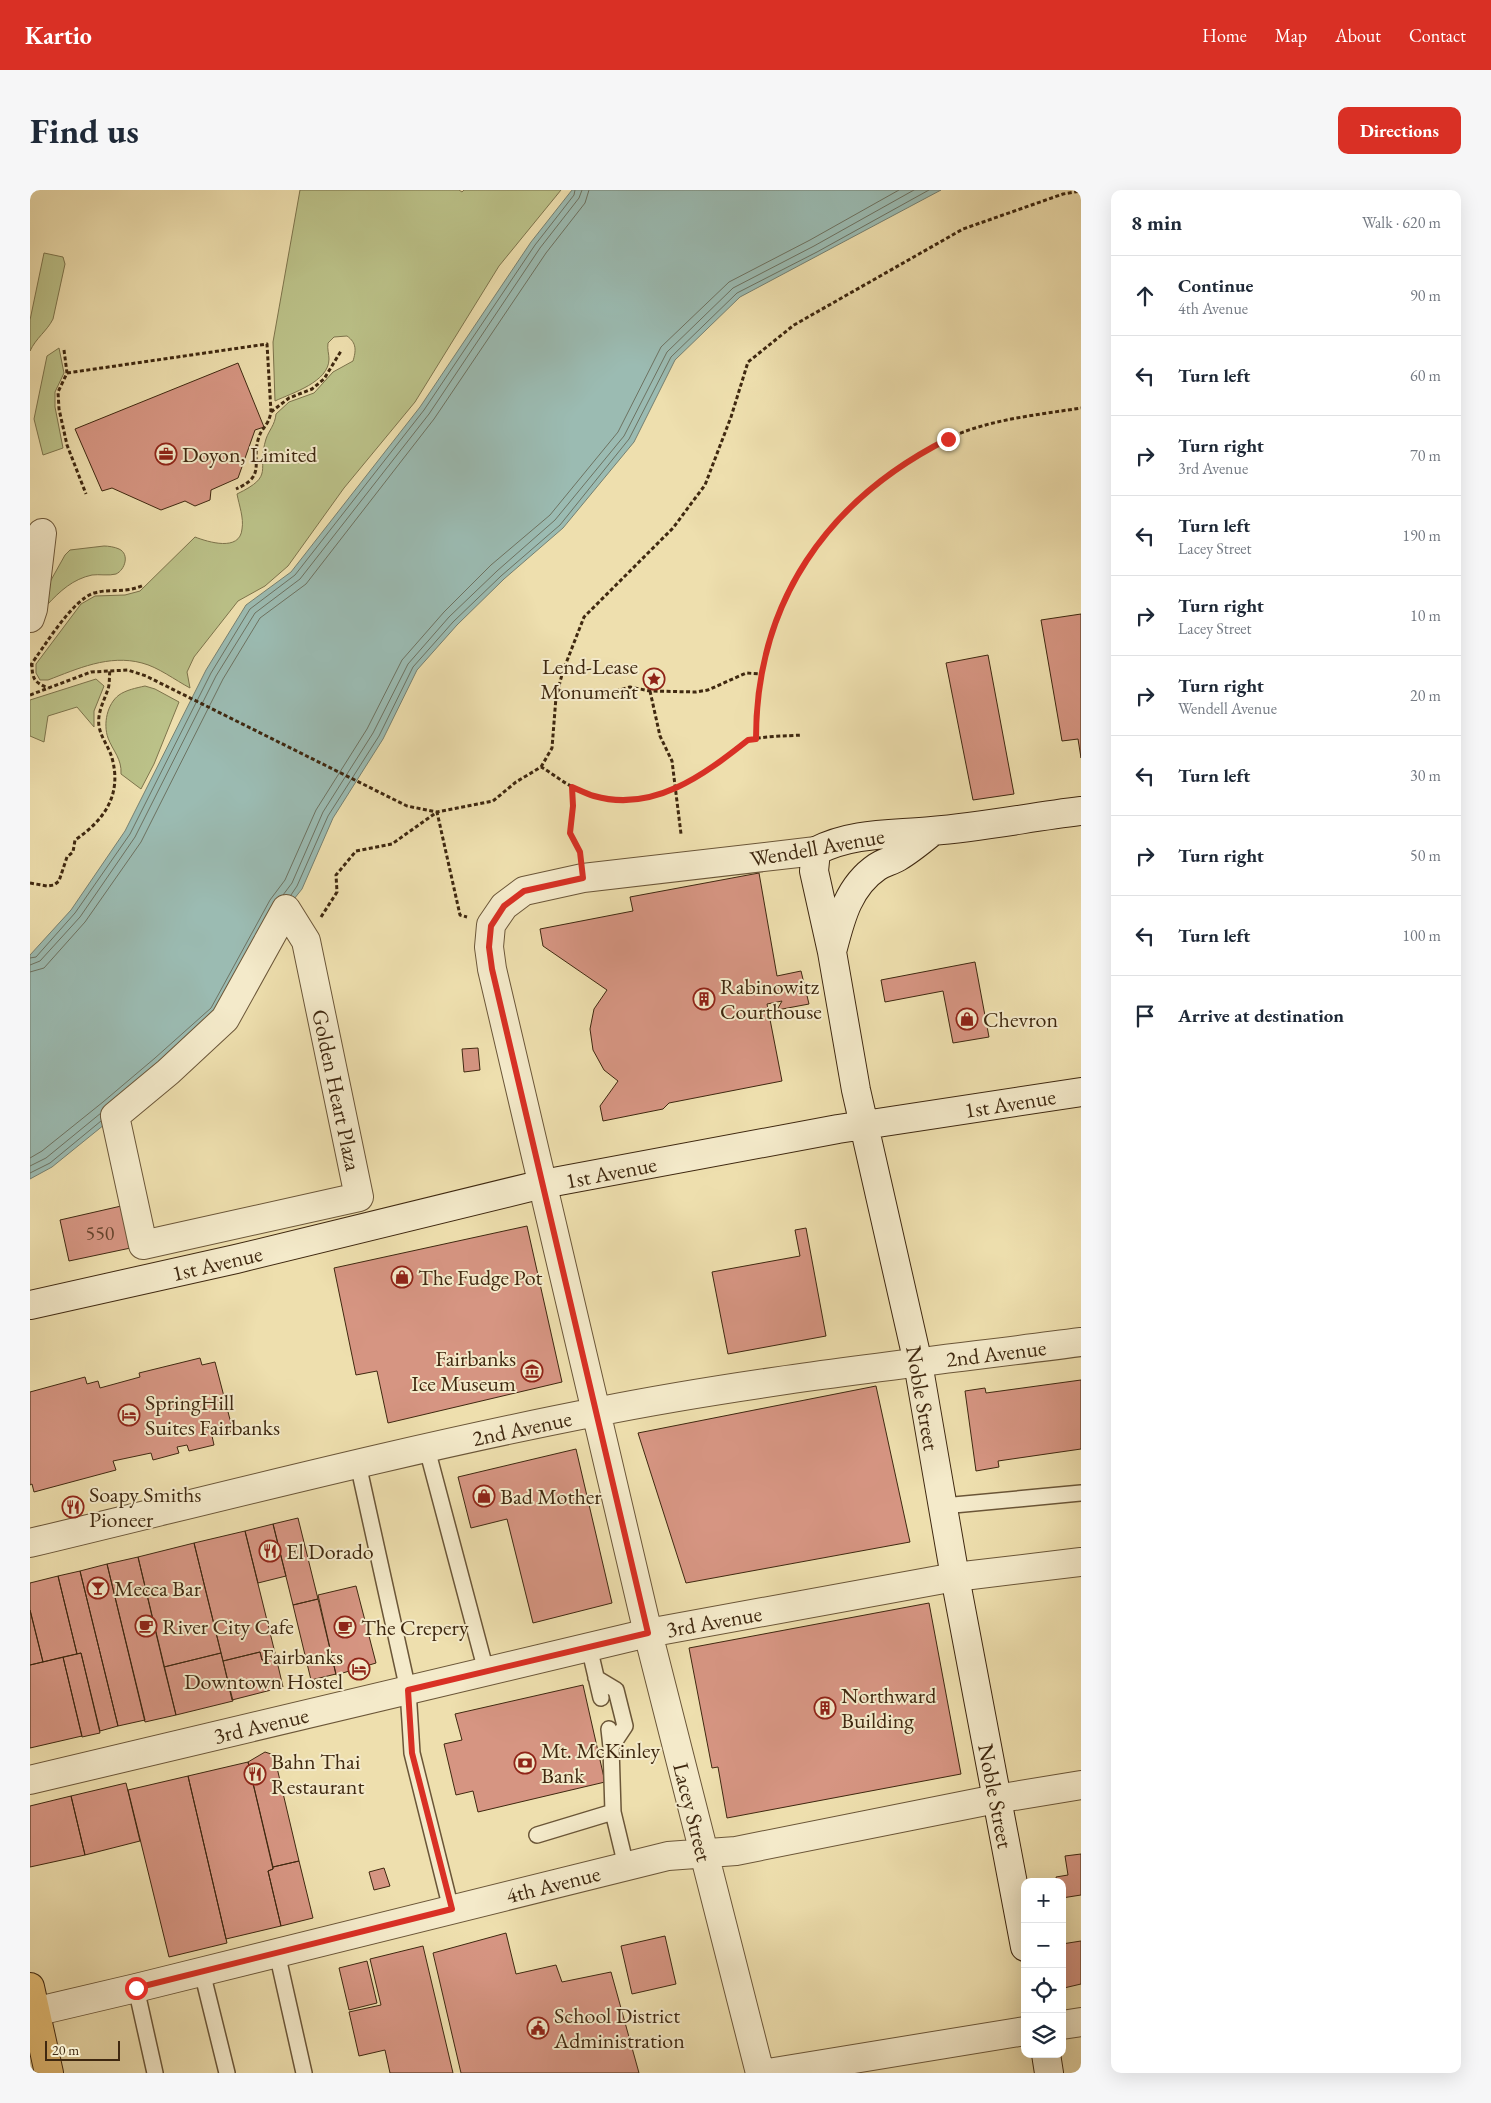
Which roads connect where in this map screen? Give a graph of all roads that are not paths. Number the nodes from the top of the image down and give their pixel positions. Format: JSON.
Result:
{"nodes":[{"id":1,"x":42,"y":533,"type":"dead end"},
{"id":2,"x":30,"y":618,"type":"edge"},
{"id":3,"x":1081,"y":811,"type":"edge"},
{"id":4,"x":933,"y":831,"type":"junction"},
{"id":5,"x":816,"y":851,"type":"junction"},
{"id":6,"x":524,"y":891,"type":"joint"},
{"id":7,"x":306,"y":941,"type":"joint"},
{"id":8,"x":832,"y":952,"type":"junction"},
{"id":9,"x":1081,"y":1092,"type":"edge"},
{"id":10,"x":864,"y":1126,"type":"junction"},
{"id":11,"x":543,"y":1184,"type":"junction"},
{"id":12,"x":30,"y":1305,"type":"edge"},
{"id":13,"x":1081,"y":1342,"type":"edge"},
{"id":14,"x":918,"y":1363,"type":"junction"},
{"id":15,"x":597,"y":1412,"type":"junction"},
{"id":16,"x":427,"y":1449,"type":"junction"},
{"id":17,"x":358,"y":1464,"type":"junction"},
{"id":18,"x":1081,"y":1493,"type":"edge"},
{"id":19,"x":943,"y":1506,"type":"junction"},
{"id":20,"x":30,"y":1543,"type":"edge"},
{"id":21,"x":1081,"y":1562,"type":"edge"},
{"id":22,"x":955,"y":1577,"type":"junction"},
{"id":23,"x":648,"y":1633,"type":"junction"},
{"id":24,"x":589,"y":1647,"type":"junction"},
{"id":25,"x":486,"y":1671,"type":"junction"},
{"id":26,"x":596,"y":1678,"type":"junction"},
{"id":27,"x":408,"y":1690,"type":"junction"},
{"id":28,"x":601,"y":1698,"type":"dead end"},
{"id":29,"x":608,"y":1729,"type":"dead end"},
{"id":30,"x":611,"y":1747,"type":"junction"},
{"id":31,"x":30,"y":1780,"type":"edge"},
{"id":32,"x":1081,"y":1786,"type":"edge"},
{"id":33,"x":996,"y":1799,"type":"junction"},
{"id":34,"x":613,"y":1812,"type":"junction"},
{"id":35,"x":537,"y":1836,"type":"dead end"},
{"id":36,"x":704,"y":1853,"type":"junction"},
{"id":37,"x":626,"y":1866,"type":"junction"},
{"id":38,"x":452,"y":1909,"type":"junction"},
{"id":39,"x":1021,"y":1927,"type":"edge"},
{"id":40,"x":277,"y":1953,"type":"junction"},
{"id":41,"x":202,"y":1972,"type":"junction"},
{"id":42,"x":136,"y":1988,"type":"junction"},
{"id":43,"x":32,"y":2004,"type":"edge"},
{"id":44,"x":1081,"y":2022,"type":"edge"},
{"id":45,"x":1066,"y":2024,"type":"edge"},
{"id":46,"x":1021,"y":2032,"type":"edge"},
{"id":47,"x":1047,"y":2058,"type":"edge"},
{"id":48,"x":49,"y":2073,"type":"edge"},
{"id":49,"x":155,"y":2073,"type":"edge"},
{"id":50,"x":226,"y":2073,"type":"edge"},
{"id":51,"x":304,"y":2073,"type":"edge"},
{"id":52,"x":760,"y":2073,"type":"edge"},
{"id":53,"x":768,"y":2073,"type":"edge"},
{"id":54,"x":1049,"y":2073,"type":"edge"}],
"edges":[{"from":1,"to":2,"type":"street"},
{"from":3,"to":4,"type":"street","name":"Wendell Avenue"},
{"from":4,"to":5,"type":"street","name":"Wendell Avenue"},
{"from":4,"to":8,"type":"street"},
{"from":5,"to":6,"type":"street","name":"Wendell Avenue"},
{"from":5,"to":8,"type":"street","name":"Noble Street"},
{"from":6,"to":11,"type":"street","name":"Lacey Street"},
{"from":7,"to":7,"type":"street","name":"Golden Heart Plaza"},
{"from":8,"to":10,"type":"street","name":"Noble Street"},
{"from":9,"to":10,"type":"street","name":"1st Avenue"},
{"from":10,"to":11,"type":"street","name":"1st Avenue"},
{"from":10,"to":14,"type":"street","name":"Noble Street"},
{"from":11,"to":12,"type":"street","name":"1st Avenue"},
{"from":11,"to":15,"type":"street","name":"Lacey Street"},
{"from":13,"to":14,"type":"street","name":"2nd Avenue"},
{"from":14,"to":15,"type":"street","name":"2nd Avenue"},
{"from":14,"to":19,"type":"street","name":"Noble Street"},
{"from":15,"to":16,"type":"street","name":"2nd Avenue"},
{"from":15,"to":23,"type":"street","name":"Lacey Street"},
{"from":16,"to":17,"type":"street","name":"2nd Avenue"},
{"from":16,"to":25,"type":"lane"},
{"from":17,"to":20,"type":"street","name":"2nd Avenue"},
{"from":17,"to":27,"type":"lane"},
{"from":18,"to":19,"type":"lane"},
{"from":19,"to":22,"type":"street","name":"Noble Street"},
{"from":21,"to":22,"type":"street","name":"3rd Avenue"},
{"from":22,"to":23,"type":"street","name":"3rd Avenue"},
{"from":22,"to":33,"type":"street","name":"Noble Street"},
{"from":23,"to":24,"type":"street","name":"3rd Avenue"},
{"from":23,"to":36,"type":"street","name":"Lacey Street"},
{"from":24,"to":25,"type":"street","name":"3rd Avenue"},
{"from":24,"to":26,"type":"lane"},
{"from":25,"to":27,"type":"street","name":"3rd Avenue"},
{"from":26,"to":28,"type":"lane"},
{"from":26,"to":30,"type":"lane"},
{"from":27,"to":31,"type":"street","name":"3rd Avenue"},
{"from":27,"to":38,"type":"lane"},
{"from":29,"to":30,"type":"lane"},
{"from":30,"to":34,"type":"lane"},
{"from":32,"to":33,"type":"street","name":"4th Avenue"},
{"from":33,"to":36,"type":"street","name":"4th Avenue"},
{"from":33,"to":39,"type":"street","name":"Noble Street"},
{"from":34,"to":35,"type":"lane"},
{"from":34,"to":37,"type":"lane"},
{"from":36,"to":37,"type":"street","name":"4th Avenue"},
{"from":36,"to":52,"type":"street","name":"Lacey Street"},
{"from":37,"to":38,"type":"street","name":"4th Avenue"},
{"from":38,"to":40,"type":"street","name":"4th Avenue"},
{"from":40,"to":41,"type":"street","name":"4th Avenue"},
{"from":40,"to":51,"type":"lane"},
{"from":41,"to":42,"type":"street","name":"4th Avenue"},
{"from":41,"to":50,"type":"lane"},
{"from":42,"to":43,"type":"street","name":"4th Avenue"},
{"from":42,"to":49,"type":"lane"},
{"from":43,"to":48,"type":"main road"},
{"from":44,"to":45,"type":"street"},
{"from":46,"to":53,"type":"street"},
{"from":47,"to":54,"type":"street"}]}
